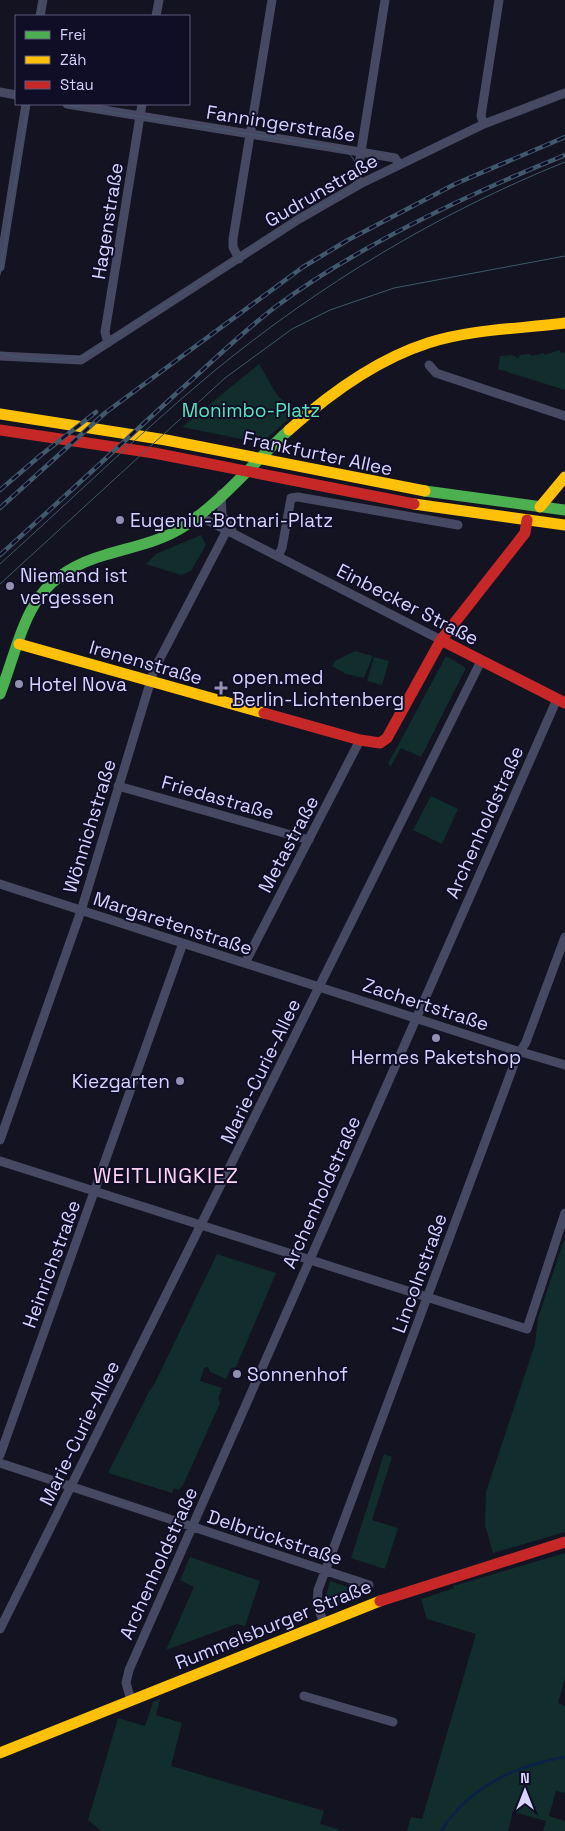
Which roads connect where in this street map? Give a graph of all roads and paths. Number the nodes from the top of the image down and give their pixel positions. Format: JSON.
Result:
{"nodes":[{"id":1,"x":43,"y":0,"type":"edge"},
{"id":2,"x":159,"y":0,"type":"edge"},
{"id":3,"x":272,"y":0,"type":"edge"},
{"id":4,"x":385,"y":0,"type":"edge"},
{"id":5,"x":499,"y":0,"type":"edge"},
{"id":6,"x":40,"y":15,"type":"edge"},
{"id":7,"x":156,"y":15,"type":"edge"},
{"id":8,"x":0,"y":92,"type":"edge"},
{"id":9,"x":565,"y":93,"type":"edge"},
{"id":10,"x":15,"y":95,"type":"edge"},
{"id":11,"x":26,"y":105,"type":"edge"},
{"id":12,"x":73,"y":105,"type":"edge"},
{"id":13,"x":142,"y":105,"type":"edge"},
{"id":14,"x":140,"y":117,"type":"junction"},
{"id":15,"x":484,"y":124,"type":"junction"},
{"id":16,"x":249,"y":134,"type":"junction"},
{"id":17,"x":360,"y":152,"type":"junction"},
{"id":18,"x":399,"y":164,"type":"junction"},
{"id":19,"x":360,"y":184,"type":"junction"},
{"id":20,"x":238,"y":258,"type":"junction"},
{"id":21,"x":0,"y":267,"type":"edge"},
{"id":22,"x":565,"y":323,"type":"edge"},
{"id":23,"x":108,"y":343,"type":"junction"},
{"id":24,"x":0,"y":356,"type":"edge"},
{"id":25,"x":429,"y":365,"type":"dead end"},
{"id":26,"x":0,"y":414,"type":"edge"},
{"id":27,"x":565,"y":416,"type":"edge"},
{"id":28,"x":0,"y":430,"type":"edge"},
{"id":29,"x":565,"y":477,"type":"edge"},
{"id":30,"x":221,"y":494,"type":"junction"},
{"id":31,"x":540,"y":507,"type":"junction"},
{"id":32,"x":565,"y":510,"type":"edge"},
{"id":33,"x":197,"y":515,"type":"junction"},
{"id":34,"x":527,"y":520,"type":"junction"},
{"id":35,"x":458,"y":525,"type":"dead end"},
{"id":36,"x":565,"y":525,"type":"edge"},
{"id":37,"x":231,"y":532,"type":"junction"},
{"id":38,"x":278,"y":556,"type":"junction"},
{"id":39,"x":441,"y":640,"type":"junction"},
{"id":40,"x":19,"y":644,"type":"junction"},
{"id":41,"x":481,"y":661,"type":"junction"},
{"id":42,"x":151,"y":681,"type":"junction"},
{"id":43,"x":0,"y":694,"type":"edge"},
{"id":44,"x":561,"y":702,"type":"edge"},
{"id":45,"x":360,"y":740,"type":"junction"},
{"id":46,"x":118,"y":786,"type":"junction"},
{"id":47,"x":309,"y":840,"type":"junction"},
{"id":48,"x":0,"y":884,"type":"edge"},
{"id":49,"x":81,"y":910,"type":"junction"},
{"id":50,"x":565,"y":937,"type":"edge"},
{"id":51,"x":183,"y":943,"type":"junction"},
{"id":52,"x":245,"y":963,"type":"junction"},
{"id":53,"x":278,"y":974,"type":"joint"},
{"id":54,"x":319,"y":987,"type":"junction"},
{"id":55,"x":415,"y":1018,"type":"junction"},
{"id":56,"x":520,"y":1052,"type":"junction"},
{"id":57,"x":565,"y":1065,"type":"edge"},
{"id":58,"x":0,"y":1140,"type":"edge"},
{"id":59,"x":0,"y":1161,"type":"edge"},
{"id":60,"x":95,"y":1191,"type":"junction"},
{"id":61,"x":565,"y":1213,"type":"edge"},
{"id":62,"x":201,"y":1226,"type":"junction"},
{"id":63,"x":309,"y":1260,"type":"junction"},
{"id":64,"x":427,"y":1298,"type":"junction"},
{"id":65,"x":0,"y":1455,"type":"edge"},
{"id":66,"x":0,"y":1463,"type":"edge"},
{"id":67,"x":72,"y":1486,"type":"junction"},
{"id":68,"x":192,"y":1526,"type":"junction"},
{"id":69,"x":565,"y":1542,"type":"edge"},
{"id":70,"x":325,"y":1570,"type":"junction"},
{"id":71,"x":370,"y":1585,"type":"dead end"},
{"id":72,"x":323,"y":1621,"type":"junction"},
{"id":73,"x":0,"y":1629,"type":"edge"},
{"id":74,"x":304,"y":1696,"type":"dead end"},
{"id":75,"x":131,"y":1700,"type":"junction"},
{"id":76,"x":393,"y":1722,"type":"dead end"},
{"id":77,"x":0,"y":1753,"type":"edge"}],
"edges":[{"from":1,"to":6,"type":"street"},
{"from":2,"to":7,"type":"street"},
{"from":3,"to":16,"type":"street"},
{"from":4,"to":17,"type":"street"},
{"from":5,"to":15,"type":"street"},
{"from":8,"to":10,"type":"street"},
{"from":9,"to":15,"type":"street","name":"Gudrunstraße"},
{"from":11,"to":21,"type":"street"},
{"from":12,"to":14,"type":"street","name":"Fanningerstraße"},
{"from":13,"to":14,"type":"street","name":"Hagenstraße"},
{"from":14,"to":16,"type":"street","name":"Fanningerstraße"},
{"from":14,"to":23,"type":"street","name":"Hagenstraße"},
{"from":15,"to":18,"type":"street","name":"Gudrunstraße"},
{"from":16,"to":17,"type":"street","name":"Fanningerstraße"},
{"from":16,"to":20,"type":"street"},
{"from":17,"to":18,"type":"street","name":"Fanningerstraße"},
{"from":17,"to":19,"type":"street"},
{"from":18,"to":19,"type":"street","name":"Gudrunstraße"},
{"from":19,"to":20,"type":"street","name":"Gudrunstraße"},
{"from":20,"to":23,"type":"street","name":"Gudrunstraße"},
{"from":22,"to":30,"type":"street"},
{"from":23,"to":24,"type":"street"},
{"from":25,"to":27,"type":"street"},
{"from":26,"to":31,"type":"street","name":"Frankfurter Allee"},
{"from":28,"to":34,"type":"street","name":"Frankfurter Allee"},
{"from":29,"to":31,"type":"street"},
{"from":30,"to":33,"type":"street"},
{"from":30,"to":37,"type":"street"},
{"from":31,"to":32,"type":"street","name":"Frankfurter Allee"},
{"from":33,"to":37,"type":"street","name":"Einbecker Straße"},
{"from":33,"to":40,"type":"street"},
{"from":34,"to":36,"type":"street","name":"Frankfurter Allee"},
{"from":34,"to":39,"type":"street"},
{"from":35,"to":38,"type":"street"},
{"from":37,"to":38,"type":"street","name":"Einbecker Straße"},
{"from":37,"to":42,"type":"street","name":"Wönnichstraße"},
{"from":38,"to":39,"type":"street","name":"Einbecker Straße"},
{"from":39,"to":41,"type":"street","name":"Einbecker Straße"},
{"from":39,"to":45,"type":"street","name":"Irenenstraße"},
{"from":40,"to":42,"type":"street","name":"Irenenstraße"},
{"from":40,"to":43,"type":"street"},
{"from":41,"to":44,"type":"street","name":"Einbecker Straße"},
{"from":41,"to":54,"type":"street","name":"Marie-Curie-Allee"},
{"from":42,"to":45,"type":"street","name":"Irenenstraße"},
{"from":42,"to":46,"type":"street","name":"Wönnichstraße"},
{"from":44,"to":55,"type":"street","name":"Archenholdstraße"},
{"from":45,"to":47,"type":"street","name":"Metastraße"},
{"from":46,"to":47,"type":"street","name":"Friedastraße"},
{"from":46,"to":49,"type":"street","name":"Wönnichstraße"},
{"from":47,"to":52,"type":"street","name":"Metastraße"},
{"from":48,"to":49,"type":"street","name":"Margaretenstraße"},
{"from":49,"to":51,"type":"street","name":"Margaretenstraße"},
{"from":49,"to":58,"type":"street","name":"Wönnichstraße"},
{"from":50,"to":56,"type":"street","name":"Lincolnstraße"},
{"from":51,"to":52,"type":"street","name":"Margaretenstraße"},
{"from":51,"to":60,"type":"street","name":"Heinrichstraße"},
{"from":52,"to":53,"type":"street","name":"Margaretenstraße"},
{"from":53,"to":54,"type":"street","name":"Zachertstraße"},
{"from":54,"to":55,"type":"street","name":"Zachertstraße"},
{"from":54,"to":62,"type":"street","name":"Marie-Curie-Allee"},
{"from":55,"to":56,"type":"street","name":"Zachertstraße"},
{"from":55,"to":63,"type":"street","name":"Archenholdstraße"},
{"from":56,"to":57,"type":"street","name":"Zachertstraße"},
{"from":56,"to":64,"type":"street","name":"Lincolnstraße"},
{"from":59,"to":60,"type":"street"},
{"from":60,"to":62,"type":"street"},
{"from":60,"to":65,"type":"street","name":"Heinrichstraße"},
{"from":61,"to":64,"type":"street"},
{"from":62,"to":63,"type":"street"},
{"from":62,"to":67,"type":"street","name":"Marie-Curie-Allee"},
{"from":63,"to":64,"type":"street"},
{"from":63,"to":68,"type":"street","name":"Archenholdstraße"},
{"from":64,"to":70,"type":"street","name":"Lincolnstraße"},
{"from":66,"to":67,"type":"street","name":"Delbrückstraße"},
{"from":67,"to":68,"type":"street","name":"Delbrückstraße"},
{"from":67,"to":73,"type":"street","name":"Marie-Curie-Allee"},
{"from":68,"to":70,"type":"street","name":"Delbrückstraße"},
{"from":68,"to":75,"type":"street","name":"Archenholdstraße"},
{"from":69,"to":72,"type":"street","name":"Rummelsburger Straße"},
{"from":70,"to":71,"type":"street","name":"Delbrückstraße"},
{"from":70,"to":72,"type":"street","name":"Lincolnstraße"},
{"from":72,"to":75,"type":"street","name":"Rummelsburger Straße"},
{"from":74,"to":76,"type":"street"},
{"from":75,"to":77,"type":"street","name":"Rummelsburger Straße"}]}
